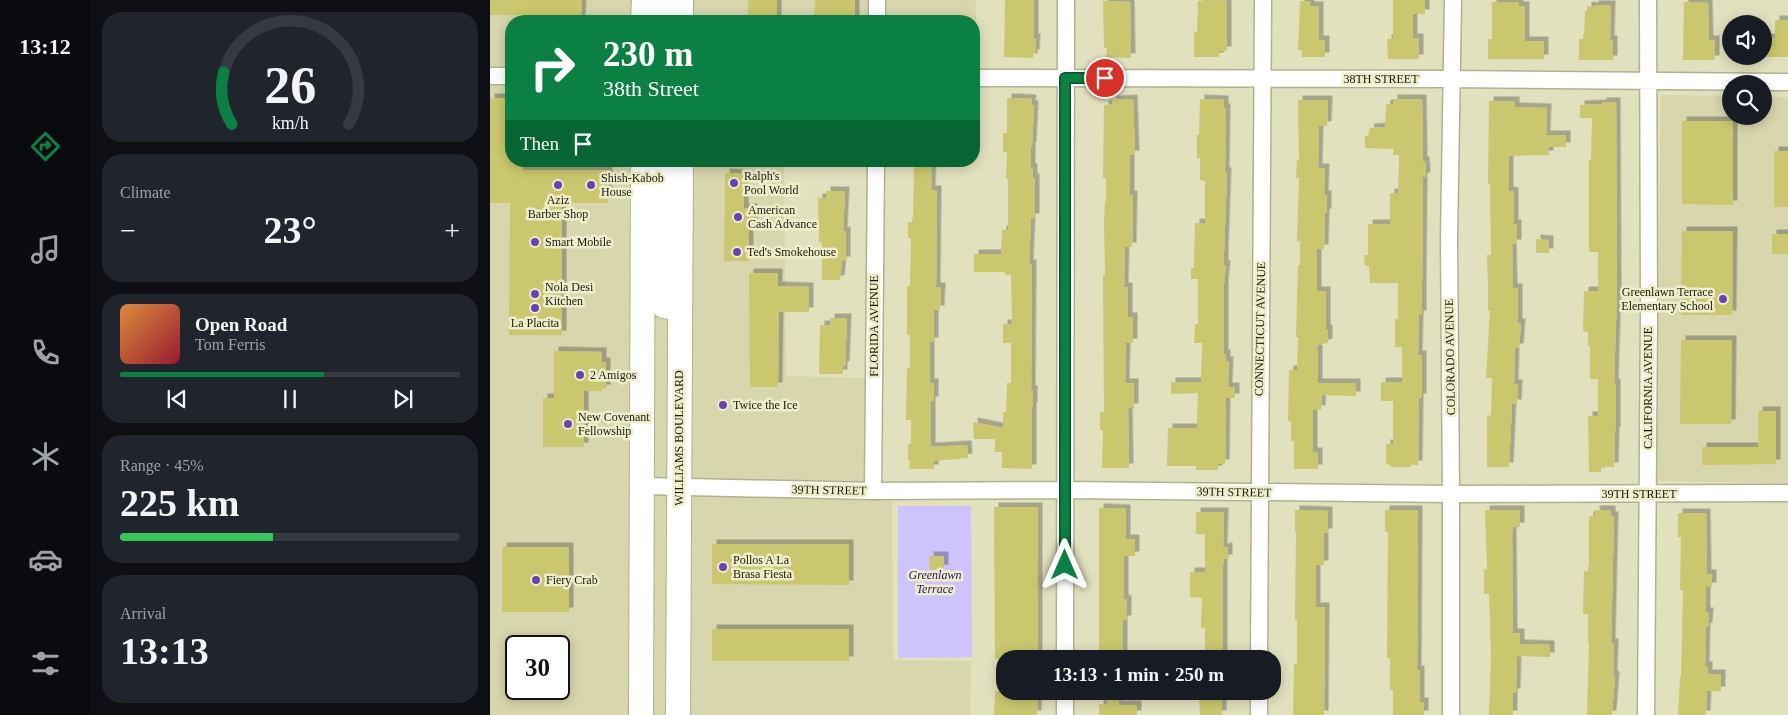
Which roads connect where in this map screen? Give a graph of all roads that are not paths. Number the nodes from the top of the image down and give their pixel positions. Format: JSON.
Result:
{"nodes":[{"id":1,"x":644,"y":0,"type":"edge"},
{"id":2,"x":661,"y":0,"type":"edge"},
{"id":3,"x":681,"y":0,"type":"edge"},
{"id":4,"x":877,"y":0,"type":"edge"},
{"id":5,"x":1066,"y":0,"type":"edge"},
{"id":6,"x":1263,"y":0,"type":"edge"},
{"id":7,"x":1453,"y":0,"type":"edge"},
{"id":8,"x":1648,"y":0,"type":"edge"},
{"id":9,"x":644,"y":15,"type":"edge"},
{"id":10,"x":661,"y":15,"type":"edge"},
{"id":11,"x":681,"y":15,"type":"edge"},
{"id":12,"x":877,"y":15,"type":"edge"},
{"id":13,"x":490,"y":76,"type":"edge"},
{"id":14,"x":505,"y":76,"type":"edge"},
{"id":15,"x":980,"y":78,"type":"edge"},
{"id":16,"x":1065,"y":78,"type":"junction"},
{"id":17,"x":1263,"y":78,"type":"junction"},
{"id":18,"x":1453,"y":79,"type":"junction"},
{"id":19,"x":1648,"y":81,"type":"junction"},
{"id":20,"x":1788,"y":82,"type":"edge"},
{"id":21,"x":643,"y":167,"type":"edge"},
{"id":22,"x":661,"y":167,"type":"edge"},
{"id":23,"x":681,"y":167,"type":"edge"},
{"id":24,"x":876,"y":167,"type":"edge"},
{"id":25,"x":680,"y":309,"type":"junction"},
{"id":26,"x":642,"y":486,"type":"junction"},
{"id":27,"x":679,"y":486,"type":"junction"},
{"id":28,"x":1065,"y":490,"type":"junction"},
{"id":29,"x":873,"y":491,"type":"junction"},
{"id":30,"x":1259,"y":492,"type":"junction"},
{"id":31,"x":1788,"y":493,"type":"edge"},
{"id":32,"x":1451,"y":494,"type":"junction"},
{"id":33,"x":1647,"y":494,"type":"junction"},
{"id":34,"x":1065,"y":650,"type":"edge"},
{"id":35,"x":1259,"y":650,"type":"edge"},
{"id":36,"x":1065,"y":700,"type":"edge"},
{"id":37,"x":1259,"y":700,"type":"edge"},
{"id":38,"x":641,"y":715,"type":"edge"},
{"id":39,"x":678,"y":715,"type":"edge"},
{"id":40,"x":1065,"y":715,"type":"edge"},
{"id":41,"x":1259,"y":715,"type":"edge"},
{"id":42,"x":1451,"y":715,"type":"edge"},
{"id":43,"x":1646,"y":715,"type":"edge"}],
"edges":[{"from":1,"to":9,"type":"main road"},
{"from":2,"to":10,"type":"main road"},
{"from":3,"to":11,"type":"main road"},
{"from":4,"to":12,"type":"street"},
{"from":5,"to":16,"type":"street"},
{"from":6,"to":17,"type":"street","name":"CONNECTICUT AVENUE"},
{"from":7,"to":18,"type":"street","name":"COLORADO AVENUE"},
{"from":8,"to":19,"type":"street","name":"CALIFORNIA AVENUE"},
{"from":13,"to":14,"type":"street"},
{"from":15,"to":16,"type":"street","name":"38TH STREET"},
{"from":16,"to":17,"type":"street","name":"38TH STREET"},
{"from":16,"to":28,"type":"street"},
{"from":17,"to":18,"type":"street","name":"38TH STREET"},
{"from":17,"to":30,"type":"street","name":"CONNECTICUT AVENUE"},
{"from":18,"to":19,"type":"street","name":"38TH STREET"},
{"from":18,"to":32,"type":"street","name":"COLORADO AVENUE"},
{"from":19,"to":20,"type":"street","name":"38TH STREET"},
{"from":19,"to":33,"type":"street","name":"CALIFORNIA AVENUE"},
{"from":21,"to":26,"type":"main road"},
{"from":22,"to":25,"type":"main road"},
{"from":23,"to":25,"type":"main road","name":"WILLIAMS BOULEVARD"},
{"from":24,"to":29,"type":"street","name":"FLORIDA AVENUE"},
{"from":25,"to":27,"type":"main road","name":"WILLIAMS BOULEVARD"},
{"from":26,"to":27,"type":"street","name":"39TH STREET"},
{"from":26,"to":38,"type":"main road"},
{"from":27,"to":29,"type":"street","name":"39TH STREET"},
{"from":27,"to":39,"type":"main road","name":"WILLIAMS BOULEVARD"},
{"from":28,"to":29,"type":"street","name":"39TH STREET"},
{"from":28,"to":30,"type":"street","name":"39TH STREET"},
{"from":28,"to":34,"type":"street"},
{"from":30,"to":32,"type":"street","name":"39TH STREET"},
{"from":30,"to":35,"type":"street","name":"CONNECTICUT AVENUE"},
{"from":31,"to":33,"type":"street","name":"39TH STREET"},
{"from":32,"to":33,"type":"street","name":"39TH STREET"},
{"from":32,"to":42,"type":"street","name":"COLORADO AVENUE"},
{"from":33,"to":43,"type":"street","name":"CALIFORNIA AVENUE"},
{"from":36,"to":40,"type":"street"},
{"from":37,"to":41,"type":"street"}]}
